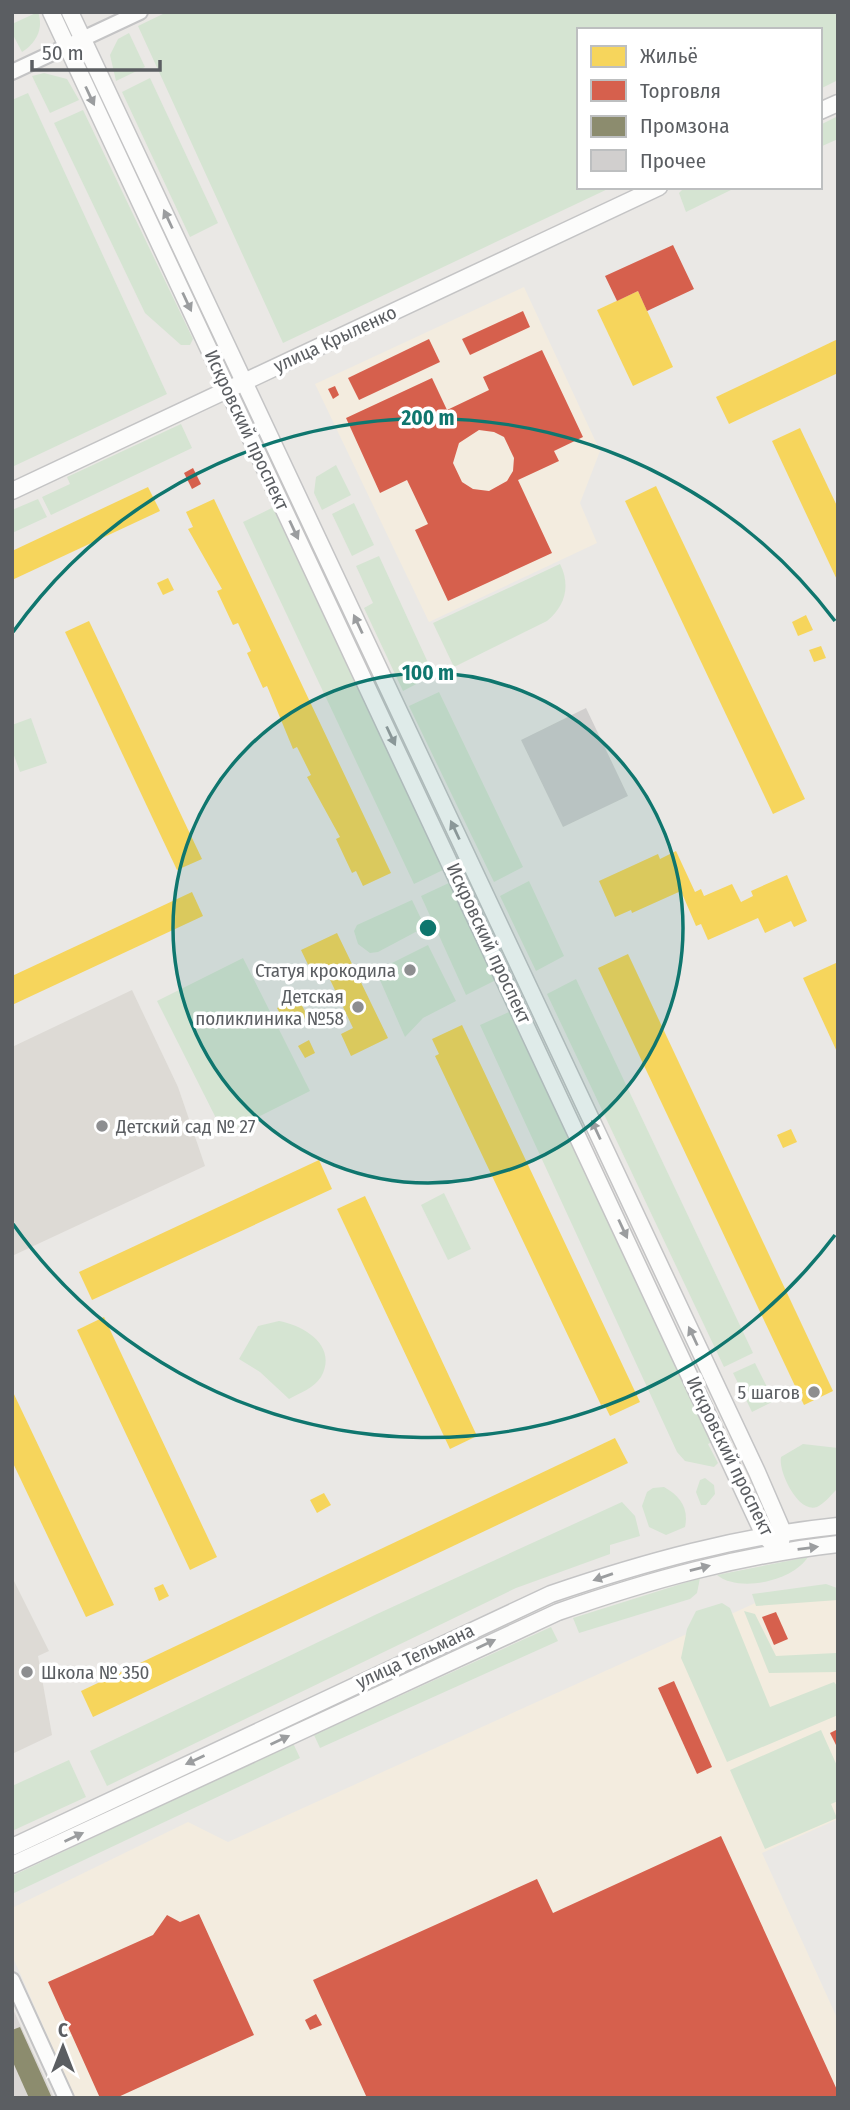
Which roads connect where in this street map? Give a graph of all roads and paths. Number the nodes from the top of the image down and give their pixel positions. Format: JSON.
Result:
{"nodes":[{"id":1,"x":51,"y":12,"type":"edge"},
{"id":2,"x":70,"y":12,"type":"edge"},
{"id":3,"x":140,"y":12,"type":"edge"},
{"id":4,"x":83,"y":39,"type":"junction"},
{"id":5,"x":67,"y":47,"type":"junction"},
{"id":6,"x":12,"y":72,"type":"edge"},
{"id":7,"x":838,"y":103,"type":"edge"},
{"id":8,"x":822,"y":110,"type":"edge"},
{"id":9,"x":655,"y":189,"type":"edge"},
{"id":10,"x":244,"y":382,"type":"junction"},
{"id":11,"x":228,"y":389,"type":"junction"},
{"id":12,"x":12,"y":491,"type":"edge"},
{"id":13,"x":838,"y":1527,"type":"edge"},
{"id":14,"x":783,"y":1532,"type":"junction"},
{"id":15,"x":764,"y":1535,"type":"junction"},
{"id":16,"x":838,"y":1544,"type":"edge"},
{"id":17,"x":779,"y":1551,"type":"junction"},
{"id":18,"x":12,"y":1847,"type":"edge"},
{"id":19,"x":12,"y":1866,"type":"edge"},
{"id":20,"x":12,"y":1980,"type":"edge"},
{"id":21,"x":66,"y":2098,"type":"edge"}],
"edges":[{"from":1,"to":5,"type":"street","name":"Искровский проспект"},
{"from":2,"to":4,"type":"street","name":"Искровский проспект"},
{"from":3,"to":4,"type":"street"},
{"from":4,"to":5,"type":"street"},
{"from":10,"to":4,"type":"street","name":"Искровский проспект","one_way":true},
{"from":5,"to":6,"type":"street"},
{"from":5,"to":11,"type":"street","name":"Искровский проспект","one_way":true},
{"from":7,"to":8,"type":"street"},
{"from":9,"to":10,"type":"street","name":"улица Крыленко"},
{"from":10,"to":11,"type":"street","name":"улица Крыленко"},
{"from":14,"to":10,"type":"street","name":"Искровский проспект","one_way":true},
{"from":11,"to":12,"type":"street","name":"улица Крыленко"},
{"from":11,"to":15,"type":"street","name":"Искровский проспект","one_way":true},
{"from":13,"to":14,"type":"street","name":"улица Тельмана"},
{"from":14,"to":15,"type":"street","name":"улица Тельмана"},
{"from":14,"to":17,"type":"street","name":"Искровский проспект"},
{"from":15,"to":17,"type":"street","name":"Искровский проспект"},
{"from":15,"to":18,"type":"street","name":"улица Тельмана","one_way":true},
{"from":17,"to":16,"type":"street","name":"улица Тельмана","one_way":true},
{"from":19,"to":17,"type":"street","name":"улица Тельмана","one_way":true},
{"from":20,"to":21,"type":"street"}]}
